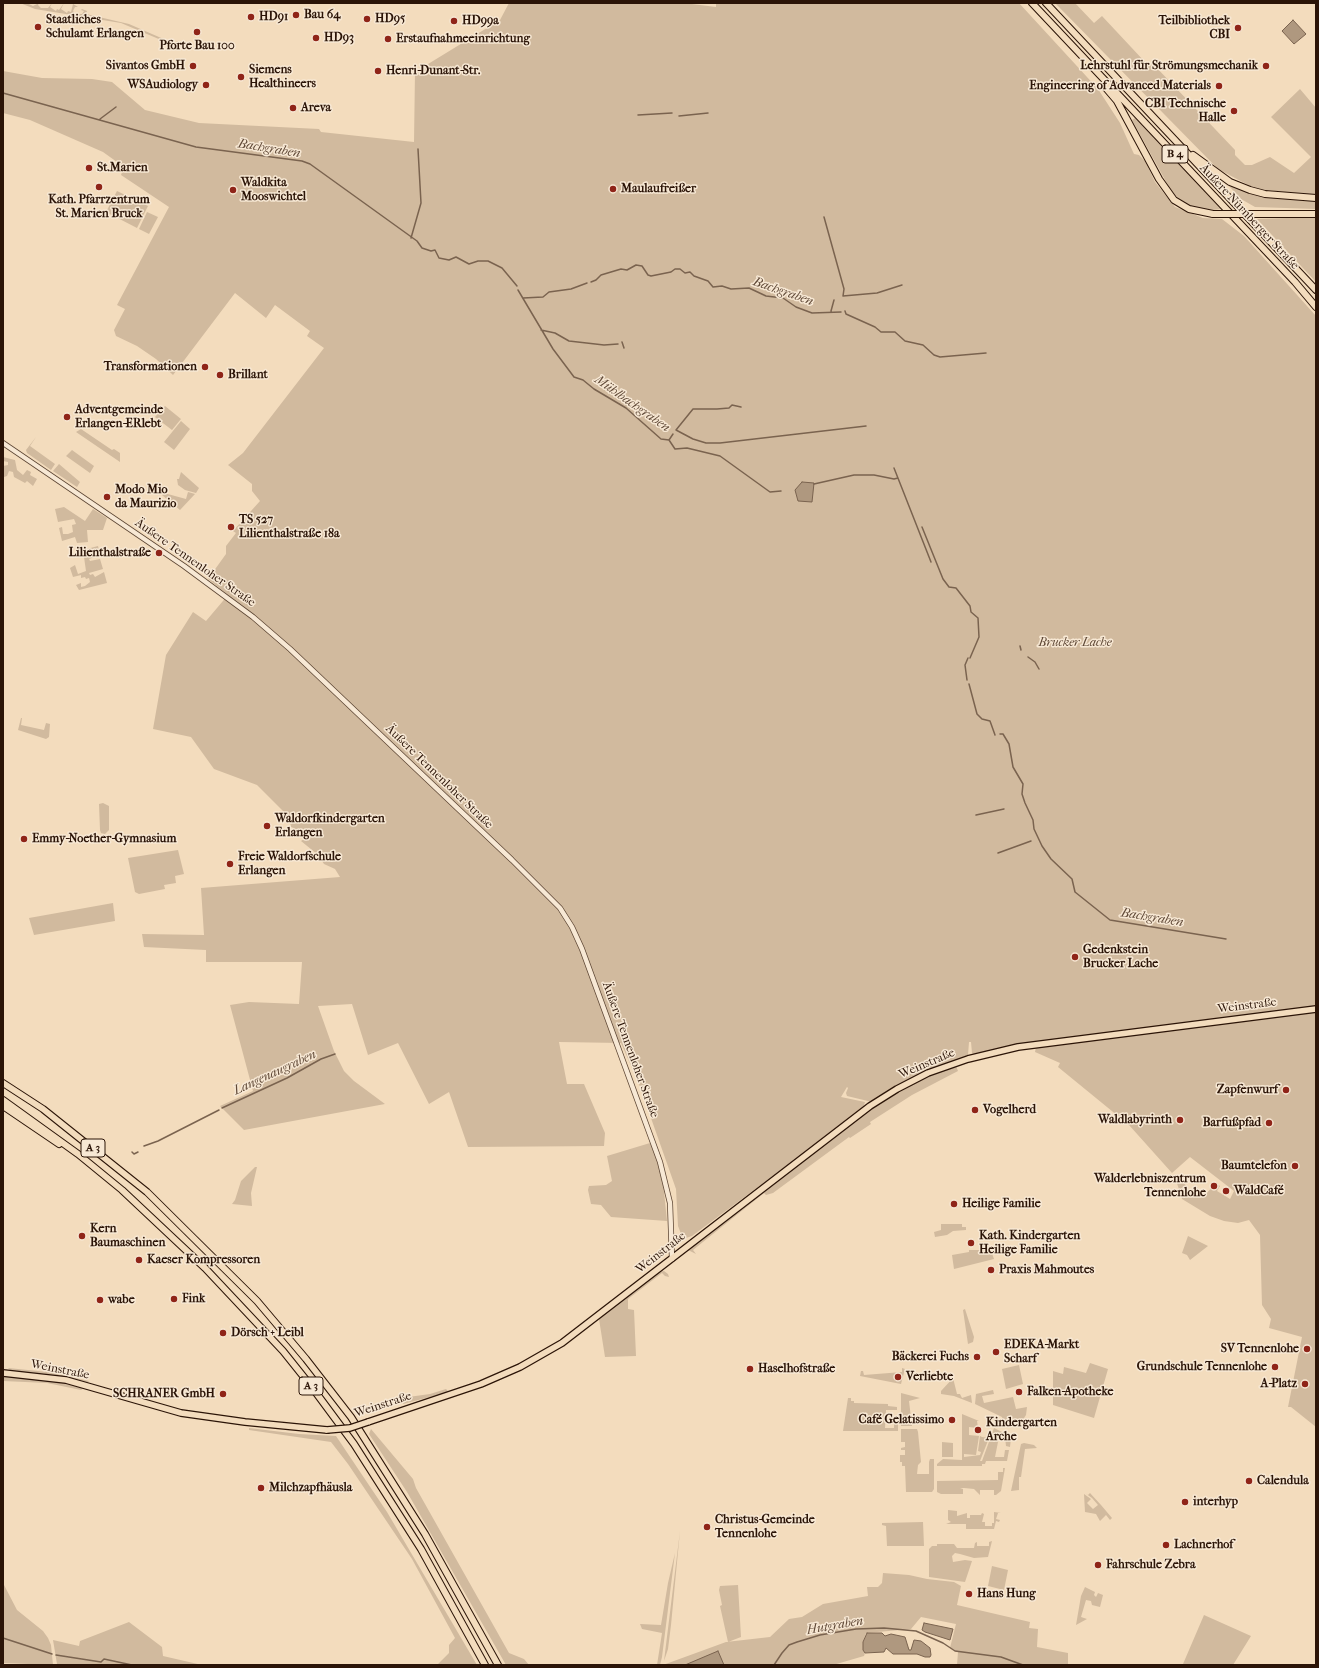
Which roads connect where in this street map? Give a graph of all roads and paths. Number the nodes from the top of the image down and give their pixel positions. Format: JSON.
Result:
{"nodes":[{"id":1,"x":1032,"y":3,"type":"edge"},
{"id":2,"x":1046,"y":3,"type":"edge"},
{"id":3,"x":1080,"y":56,"type":"junction"},
{"id":4,"x":1185,"y":150,"type":"junction"},
{"id":5,"x":1316,"y":198,"type":"edge"},
{"id":6,"x":1316,"y":214,"type":"edge"},
{"id":7,"x":1316,"y":290,"type":"edge"},
{"id":8,"x":1316,"y":307,"type":"edge"},
{"id":9,"x":3,"y":443,"type":"edge"},
{"id":10,"x":1316,"y":1009,"type":"edge"},
{"id":11,"x":3,"y":1083,"type":"edge"},
{"id":12,"x":3,"y":1100,"type":"edge"},
{"id":13,"x":3,"y":1106,"type":"edge"},
{"id":14,"x":78,"y":1154,"type":"junction"},
{"id":15,"x":672,"y":1259,"type":"junction"},
{"id":16,"x":3,"y":1373,"type":"edge"},
{"id":17,"x":485,"y":1665,"type":"edge"},
{"id":18,"x":498,"y":1665,"type":"edge"}],
"edges":[{"from":1,"to":3,"type":"highway","name":"Äußere Nürnberger Straße","number":"B 4"},
{"from":2,"to":4,"type":"highway","name":"Äußere Nürnberger Straße","number":"B 4"},
{"from":3,"to":6,"type":"highway","bridge":true},
{"from":3,"to":8,"type":"highway","name":"Äußere Nürnberger Straße","number":"B 4"},
{"from":4,"to":5,"type":"highway"},
{"from":4,"to":7,"type":"highway","name":"Äußere Nürnberger Straße","number":"B 4"},
{"from":9,"to":15,"type":"street","name":"Äußere Tennenloher Straße"},
{"from":10,"to":15,"type":"main road","name":"Weinstraße"},
{"from":11,"to":18,"type":"highway","number":"A 3"},
{"from":12,"to":14,"type":"highway","number":"A 3"},
{"from":13,"to":14,"type":"highway"},
{"from":14,"to":17,"type":"highway","number":"A 3"},
{"from":15,"to":16,"type":"main road","name":"Weinstraße","bridge":true}]}
